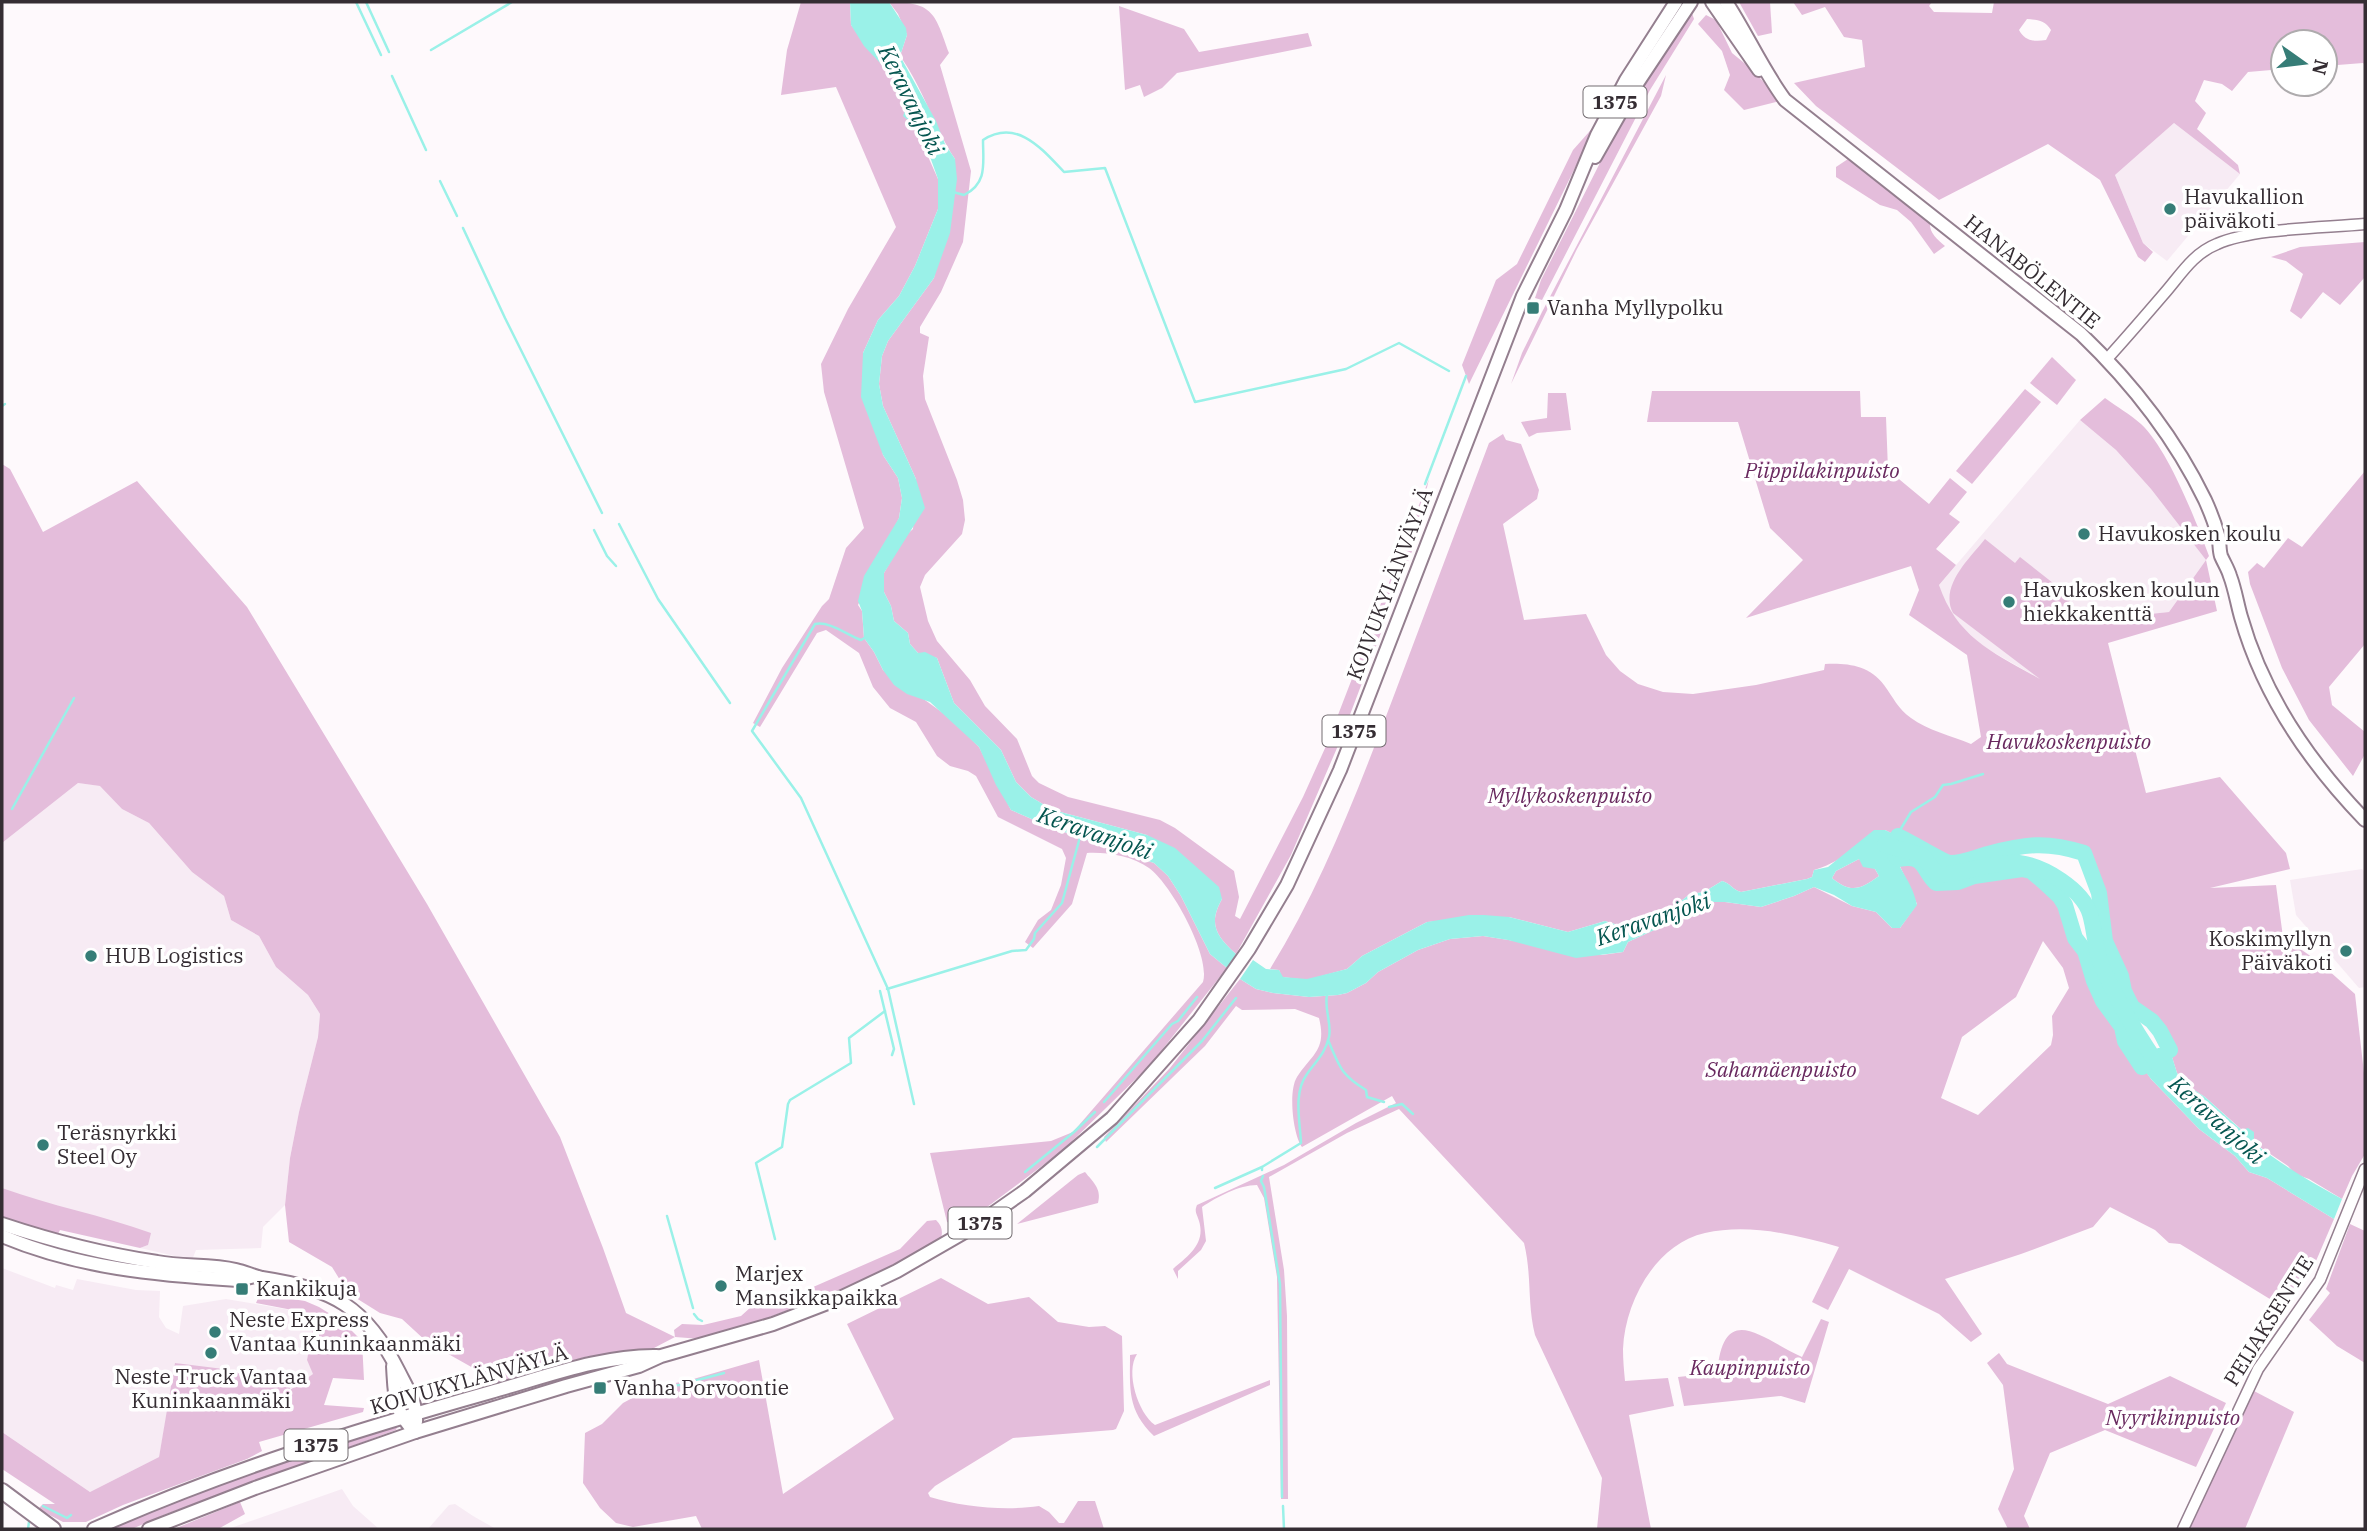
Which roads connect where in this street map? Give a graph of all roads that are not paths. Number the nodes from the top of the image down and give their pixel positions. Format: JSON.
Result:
{"nodes":[{"id":1,"x":1676,"y":2,"type":"edge"},
{"id":2,"x":1691,"y":2,"type":"edge"},
{"id":3,"x":1712,"y":2,"type":"edge"},
{"id":4,"x":1726,"y":2,"type":"edge"},
{"id":5,"x":1771,"y":82,"type":"junction"},
{"id":6,"x":1566,"y":209,"type":"junction"},
{"id":7,"x":2365,"y":225,"type":"edge"},
{"id":8,"x":2107,"y":359,"type":"junction"},
{"id":9,"x":2365,"y":820,"type":"edge"},
{"id":10,"x":2365,"y":1169,"type":"edge"},
{"id":11,"x":2,"y":1224,"type":"edge"},
{"id":12,"x":2,"y":1236,"type":"edge"},
{"id":13,"x":255,"y":1277,"type":"junction"},
{"id":14,"x":661,"y":1356,"type":"junction"},
{"id":15,"x":392,"y":1359,"type":"junction"},
{"id":16,"x":416,"y":1413,"type":"junction"},
{"id":17,"x":401,"y":1418,"type":"junction"},
{"id":18,"x":415,"y":1433,"type":"junction"},
{"id":19,"x":2,"y":1491,"type":"edge"},
{"id":20,"x":54,"y":1529,"type":"edge"},
{"id":21,"x":94,"y":1529,"type":"edge"},
{"id":22,"x":149,"y":1529,"type":"edge"},
{"id":23,"x":2183,"y":1529,"type":"edge"}],
"edges":[{"from":1,"to":6,"type":"main road","name":"KOIVUKYLÄNVÄYLÄ","number":"1375"},
{"from":2,"to":6,"type":"main road","name":"KOIVUKYLÄNVÄYLÄ","number":"1375"},
{"from":3,"to":5,"type":"main road","name":"HANABÖLENTIE"},
{"from":4,"to":5,"type":"main road","name":"HANABÖLENTIE"},
{"from":5,"to":8,"type":"main road","name":"HANABÖLENTIE"},
{"from":6,"to":14,"type":"main road","name":"KOIVUKYLÄNVÄYLÄ","number":"1375"},
{"from":7,"to":8,"type":"street"},
{"from":8,"to":9,"type":"main road","name":"HANABÖLENTIE"},
{"from":10,"to":23,"type":"street","name":"PEIJAKSENTIE"},
{"from":11,"to":13,"type":"main road"},
{"from":12,"to":13,"type":"main road"},
{"from":13,"to":15,"type":"main road"},
{"from":14,"to":16,"type":"main road","name":"KOIVUKYLÄNVÄYLÄ","number":"1375"},
{"from":14,"to":18,"type":"main road","name":"KOIVUKYLÄNVÄYLÄ","number":"1375"},
{"from":15,"to":16,"type":"main road"},
{"from":15,"to":17,"type":"main road"},
{"from":16,"to":17,"type":"main road","name":"KOIVUKYLÄNVÄYLÄ","number":"1375"},
{"from":16,"to":18,"type":"main road"},
{"from":17,"to":18,"type":"main road"},
{"from":17,"to":21,"type":"main road","name":"KOIVUKYLÄNVÄYLÄ","number":"1375"},
{"from":18,"to":22,"type":"main road","name":"KOIVUKYLÄNVÄYLÄ","number":"1375"},
{"from":19,"to":20,"type":"highway"}]}
